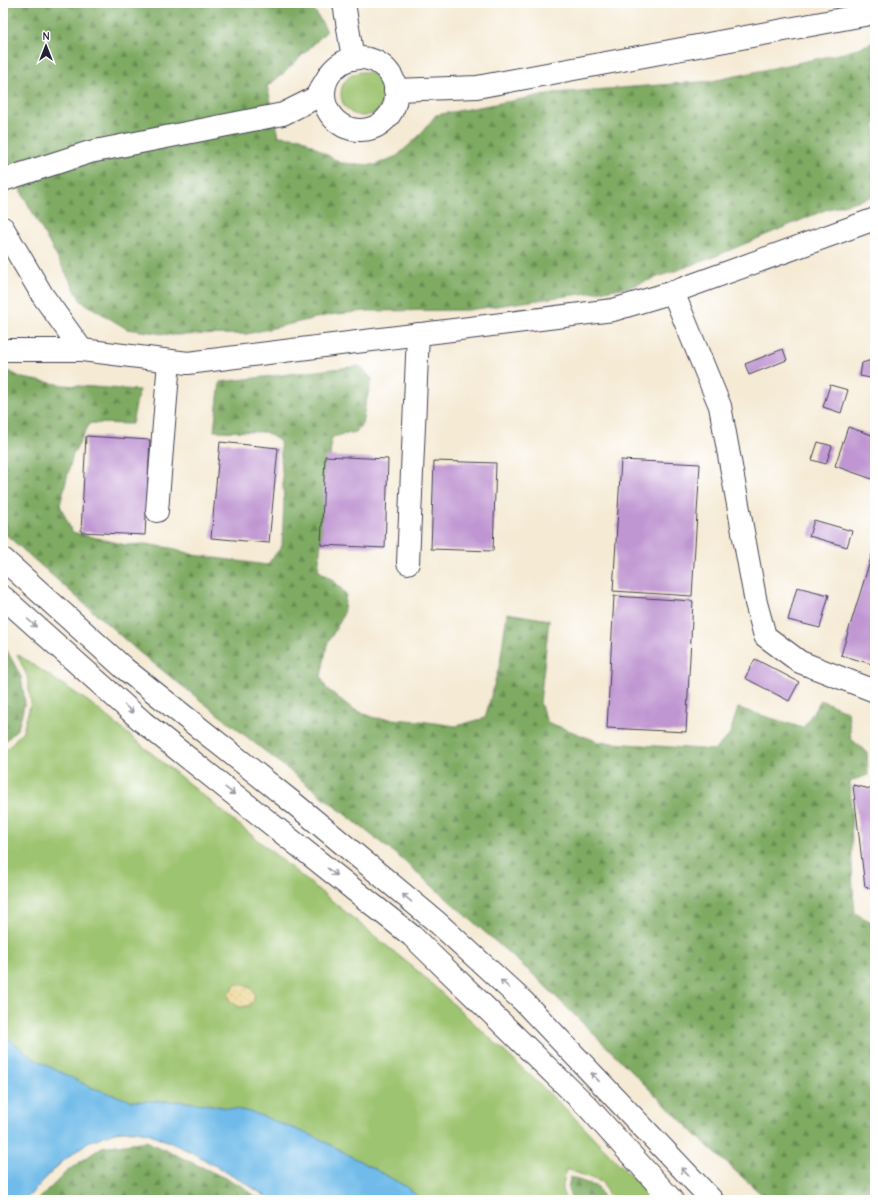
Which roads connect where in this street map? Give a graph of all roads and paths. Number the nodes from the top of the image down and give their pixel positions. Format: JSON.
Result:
{"nodes":[{"id":1,"x":344,"y":3,"type":"edge"},
{"id":2,"x":875,"y":13,"type":"edge"},
{"id":3,"x":353,"y":59,"type":"junction"},
{"id":4,"x":330,"y":74,"type":"junction"},
{"id":5,"x":395,"y":90,"type":"junction"},
{"id":6,"x":283,"y":114,"type":"junction"},
{"id":7,"x":334,"y":120,"type":"junction"},
{"id":8,"x":3,"y":180,"type":"edge"},
{"id":9,"x":872,"y":222,"type":"edge"},
{"id":10,"x":3,"y":228,"type":"edge"},
{"id":11,"x":673,"y":292,"type":"junction"},
{"id":12,"x":418,"y":334,"type":"junction"},
{"id":13,"x":3,"y":350,"type":"edge"},
{"id":14,"x":82,"y":350,"type":"junction"},
{"id":15,"x":169,"y":361,"type":"junction"},
{"id":16,"x":157,"y":511,"type":"dead end"},
{"id":17,"x":3,"y":559,"type":"edge"},
{"id":18,"x":408,"y":563,"type":"dead end"},
{"id":19,"x":3,"y":597,"type":"edge"},
{"id":20,"x":875,"y":690,"type":"edge"},
{"id":21,"x":672,"y":1200,"type":"edge"},
{"id":22,"x":712,"y":1200,"type":"edge"}],
"edges":[{"from":1,"to":3,"type":"lane"},
{"from":2,"to":5,"type":"lane"},
{"from":3,"to":4,"type":"lane"},
{"from":3,"to":5,"type":"lane"},
{"from":4,"to":6,"type":"lane"},
{"from":4,"to":7,"type":"lane"},
{"from":5,"to":7,"type":"lane"},
{"from":6,"to":7,"type":"lane"},
{"from":6,"to":8,"type":"lane"},
{"from":9,"to":11,"type":"lane"},
{"from":10,"to":14,"type":"lane"},
{"from":11,"to":12,"type":"lane"},
{"from":11,"to":20,"type":"lane"},
{"from":12,"to":15,"type":"lane"},
{"from":12,"to":18,"type":"lane"},
{"from":13,"to":14,"type":"lane"},
{"from":14,"to":15,"type":"lane"},
{"from":15,"to":16,"type":"lane"},
{"from":22,"to":17,"type":"lane","one_way":true},
{"from":19,"to":21,"type":"lane","one_way":true}]}
